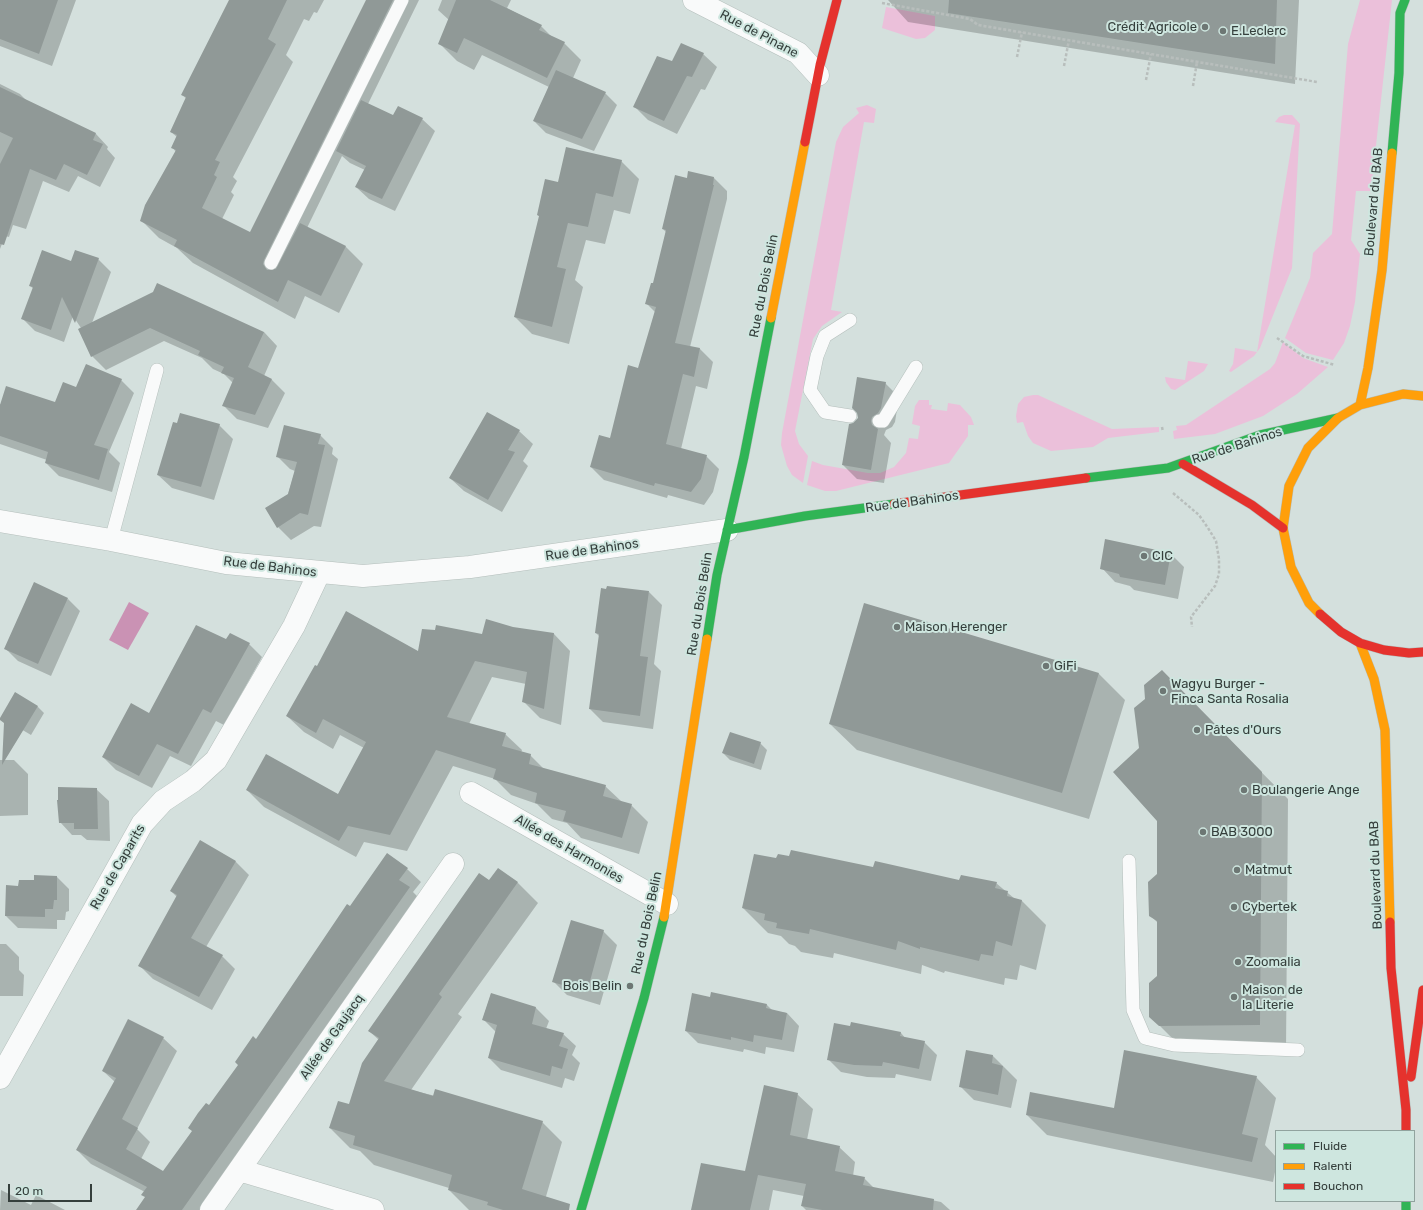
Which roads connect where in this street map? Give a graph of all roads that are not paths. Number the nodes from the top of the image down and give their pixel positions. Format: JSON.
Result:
{"nodes":[{"id":1,"x":402,"y":0,"type":"edge"},
{"id":2,"x":694,"y":0,"type":"edge"},
{"id":3,"x":838,"y":0,"type":"edge"},
{"id":4,"x":1405,"y":0,"type":"edge"},
{"id":5,"x":818,"y":75,"type":"junction"},
{"id":6,"x":271,"y":263,"type":"dead end"},
{"id":7,"x":850,"y":320,"type":"dead end"},
{"id":8,"x":916,"y":368,"type":"dead end"},
{"id":9,"x":157,"y":370,"type":"dead end"},
{"id":10,"x":1423,"y":396,"type":"edge"},
{"id":11,"x":1360,"y":405,"type":"junction"},
{"id":12,"x":850,"y":416,"type":"dead end"},
{"id":13,"x":1338,"y":418,"type":"junction"},
{"id":14,"x":879,"y":421,"type":"dead end"},
{"id":15,"x":1183,"y":464,"type":"junction"},
{"id":16,"x":0,"y":521,"type":"edge"},
{"id":17,"x":1283,"y":528,"type":"junction"},
{"id":18,"x":727,"y":530,"type":"junction"},
{"id":19,"x":111,"y":540,"type":"junction"},
{"id":20,"x":319,"y":573,"type":"junction"},
{"id":21,"x":1360,"y":642,"type":"junction"},
{"id":22,"x":1423,"y":652,"type":"edge"},
{"id":23,"x":471,"y":793,"type":"dead end"},
{"id":24,"x":1129,"y":861,"type":"dead end"},
{"id":25,"x":453,"y":864,"type":"dead end"},
{"id":26,"x":667,"y":904,"type":"junction"},
{"id":27,"x":1423,"y":990,"type":"edge"},
{"id":28,"x":1298,"y":1050,"type":"dead end"},
{"id":29,"x":0,"y":1078,"type":"edge"},
{"id":30,"x":1406,"y":1110,"type":"junction"},
{"id":31,"x":1406,"y":1130,"type":"edge"},
{"id":32,"x":239,"y":1170,"type":"junction"},
{"id":33,"x":211,"y":1210,"type":"edge"},
{"id":34,"x":373,"y":1210,"type":"edge"},
{"id":35,"x":582,"y":1210,"type":"edge"}],
"edges":[{"from":1,"to":6,"type":"lane"},
{"from":2,"to":5,"type":"street","name":"Rue de Pinane"},
{"from":3,"to":5,"type":"street","name":"Rue du Bois Belin"},
{"from":4,"to":11,"type":"street","name":"Boulevard du BAB"},
{"from":5,"to":18,"type":"street","name":"Rue du Bois Belin"},
{"from":7,"to":12,"type":"lane"},
{"from":8,"to":14,"type":"lane"},
{"from":9,"to":19,"type":"lane"},
{"from":10,"to":11,"type":"street"},
{"from":11,"to":13,"type":"street"},
{"from":13,"to":15,"type":"street","name":"Rue de Bahinos"},
{"from":13,"to":17,"type":"street"},
{"from":15,"to":17,"type":"street","name":"Rue de Bahinos"},
{"from":15,"to":18,"type":"street","name":"Rue de Bahinos"},
{"from":16,"to":19,"type":"street","name":"Rue de Bahinos"},
{"from":17,"to":21,"type":"street"},
{"from":18,"to":20,"type":"street","name":"Rue de Bahinos"},
{"from":18,"to":26,"type":"street","name":"Rue du Bois Belin"},
{"from":19,"to":20,"type":"street","name":"Rue de Bahinos"},
{"from":20,"to":29,"type":"street","name":"Rue de Caparits"},
{"from":21,"to":22,"type":"street"},
{"from":21,"to":30,"type":"street","name":"Boulevard du BAB"},
{"from":23,"to":26,"type":"street","name":"Allée des Harmonies"},
{"from":24,"to":28,"type":"lane"},
{"from":25,"to":32,"type":"street","name":"Allée de Gaujacq"},
{"from":26,"to":35,"type":"street","name":"Rue du Bois Belin"},
{"from":27,"to":30,"type":"street","name":"Boulevard du BAB"},
{"from":30,"to":31,"type":"street","name":"Boulevard du BAB"},
{"from":32,"to":33,"type":"street","name":"Allée de Gaujacq"},
{"from":32,"to":34,"type":"street"}]}
